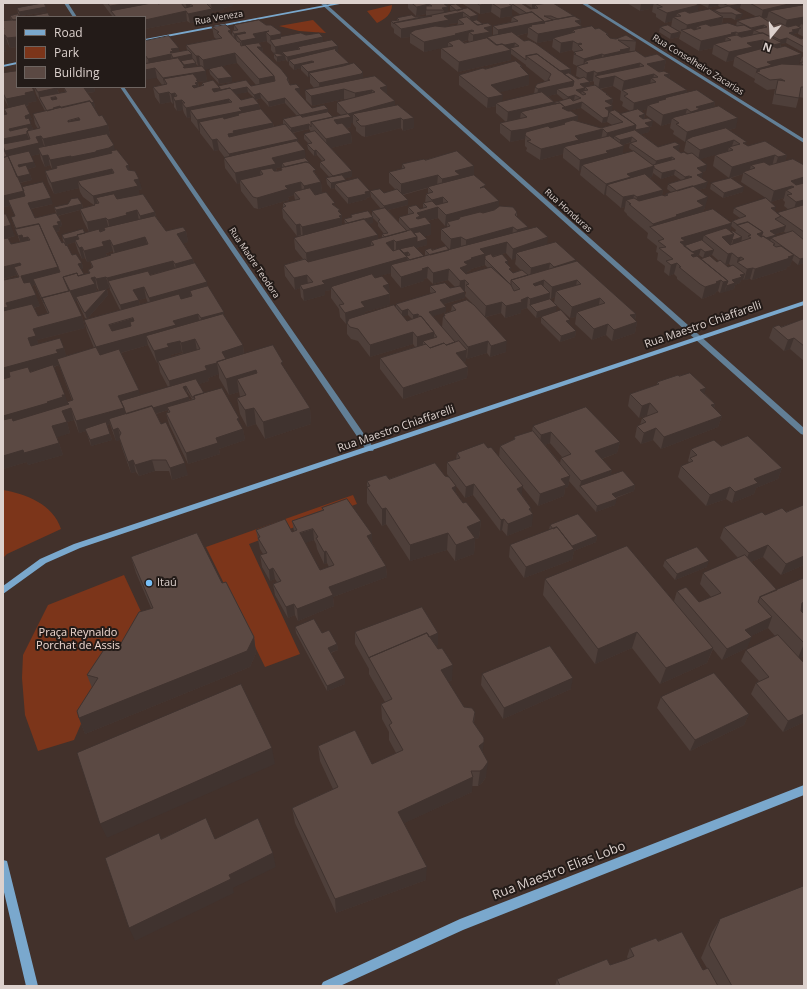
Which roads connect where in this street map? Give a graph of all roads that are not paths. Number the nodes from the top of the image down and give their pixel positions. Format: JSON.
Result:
{"nodes":[{"id":1,"x":66,"y":3,"type":"edge"},
{"id":2,"x":343,"y":3,"type":"edge"},
{"id":3,"x":583,"y":3,"type":"edge"},
{"id":4,"x":324,"y":5,"type":"edge"},
{"id":5,"x":74,"y":16,"type":"edge"},
{"id":6,"x":146,"y":40,"type":"edge"},
{"id":7,"x":16,"y":63,"type":"edge"},
{"id":8,"x":3,"y":66,"type":"edge"},
{"id":9,"x":123,"y":88,"type":"edge"},
{"id":10,"x":804,"y":141,"type":"edge"},
{"id":11,"x":804,"y":303,"type":"edge"},
{"id":12,"x":697,"y":338,"type":"junction"},
{"id":13,"x":804,"y":432,"type":"edge"},
{"id":14,"x":370,"y":449,"type":"junction"},
{"id":15,"x":3,"y":591,"type":"edge"},
{"id":16,"x":804,"y":790,"type":"edge"},
{"id":17,"x":3,"y":865,"type":"edge"},
{"id":18,"x":32,"y":986,"type":"edge"},
{"id":19,"x":327,"y":986,"type":"edge"}],
"edges":[{"from":1,"to":5,"type":"street"},
{"from":2,"to":4,"type":"street","name":"Rua Veneza"},
{"from":3,"to":10,"type":"street","name":"Rua Conselheiro Zacarias"},
{"from":4,"to":6,"type":"street","name":"Rua Veneza"},
{"from":4,"to":12,"type":"street","name":"Rua Honduras"},
{"from":7,"to":8,"type":"street"},
{"from":9,"to":14,"type":"street","name":"Rua Madre Teodora"},
{"from":11,"to":12,"type":"street","name":"Rua Maestro Chiaffarelli"},
{"from":12,"to":13,"type":"street","name":"Rua Honduras"},
{"from":12,"to":14,"type":"street","name":"Rua Maestro Chiaffarelli"},
{"from":14,"to":15,"type":"street","name":"Rua Maestro Chiaffarelli"},
{"from":16,"to":19,"type":"street","name":"Rua Maestro Elias Lobo"},
{"from":17,"to":18,"type":"street"}]}
